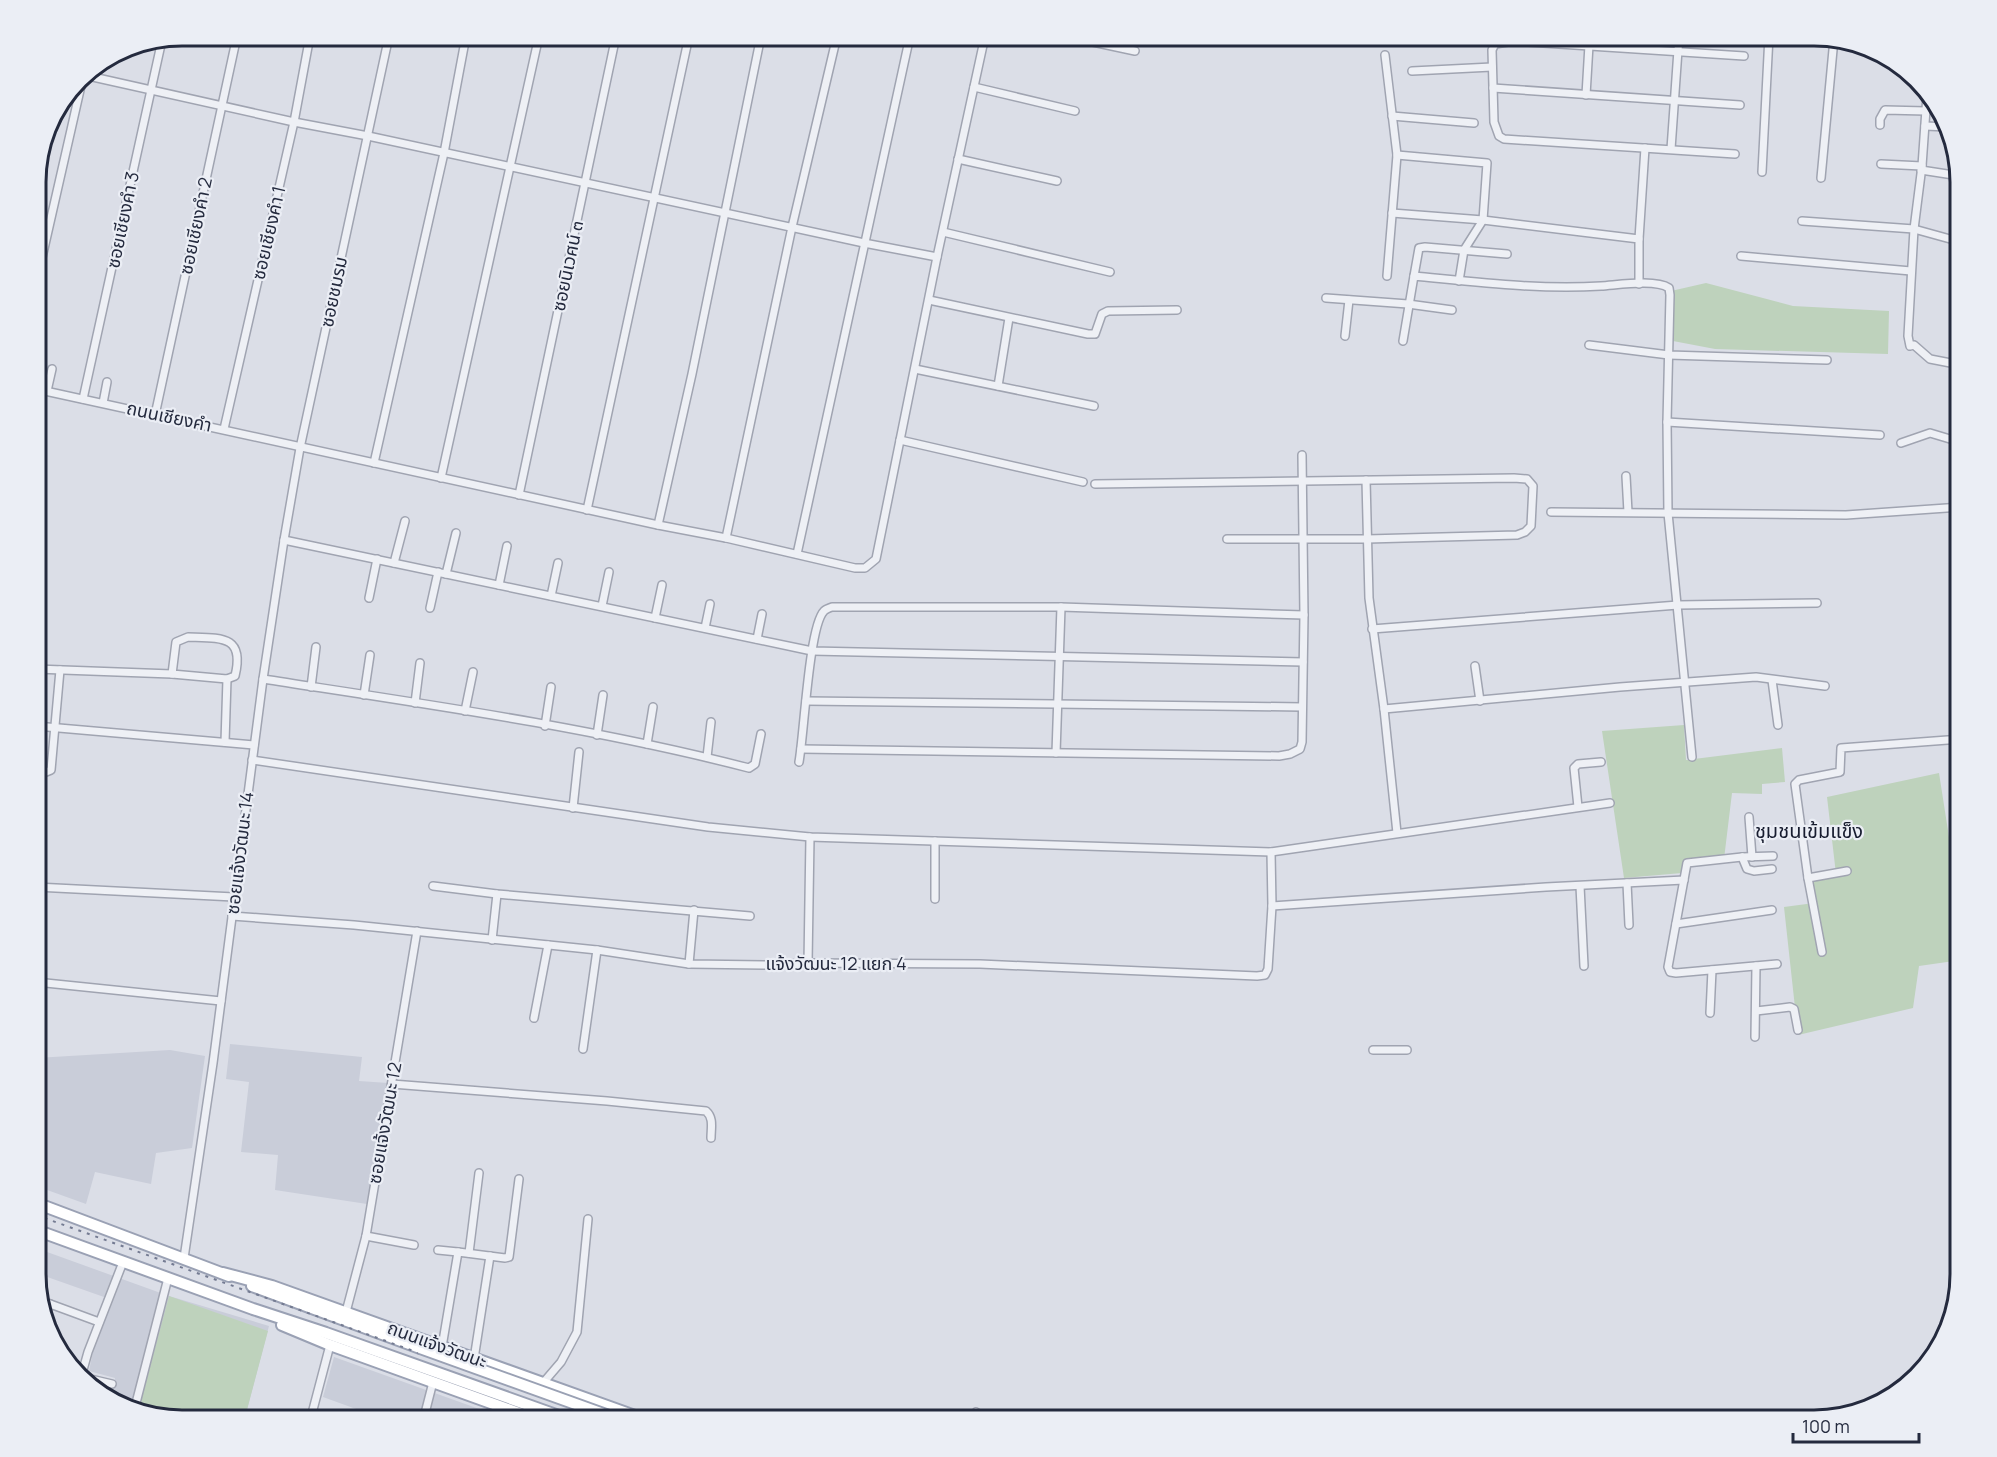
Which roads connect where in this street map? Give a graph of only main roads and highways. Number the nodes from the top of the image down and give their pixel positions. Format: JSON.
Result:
{"nodes":[{"id":1,"x":47,"y":1207,"type":"edge"},
{"id":2,"x":47,"y":1234,"type":"edge"},
{"id":3,"x":223,"y":1273,"type":"junction"},
{"id":4,"x":253,"y":1309,"type":"junction"},
{"id":5,"x":594,"y":1401,"type":"junction"},
{"id":6,"x":514,"y":1411,"type":"edge"},
{"id":7,"x":545,"y":1411,"type":"edge"},
{"id":8,"x":595,"y":1411,"type":"edge"},
{"id":9,"x":599,"y":1411,"type":"edge"},
{"id":10,"x":622,"y":1411,"type":"edge"}],
"edges":[{"from":1,"to":3,"type":"main road","name":"ถนนแจ้งวัฒนะ"},
{"from":2,"to":4,"type":"main road","name":"ถนนแจ้งวัฒนะ"},
{"from":3,"to":5,"type":"main road","name":"ถนนแจ้งวัฒนะ"},
{"from":3,"to":8,"type":"main road","name":"ถนนแจ้งวัฒนะ","bridge":true},
{"from":4,"to":6,"type":"main road","name":"ถนนแจ้งวัฒนะ"},
{"from":4,"to":7,"type":"main road","name":"ถนนแจ้งวัฒนะ"},
{"from":5,"to":9,"type":"main road"},
{"from":5,"to":10,"type":"main road","name":"ถนนแจ้งวัฒนะ"}]}
